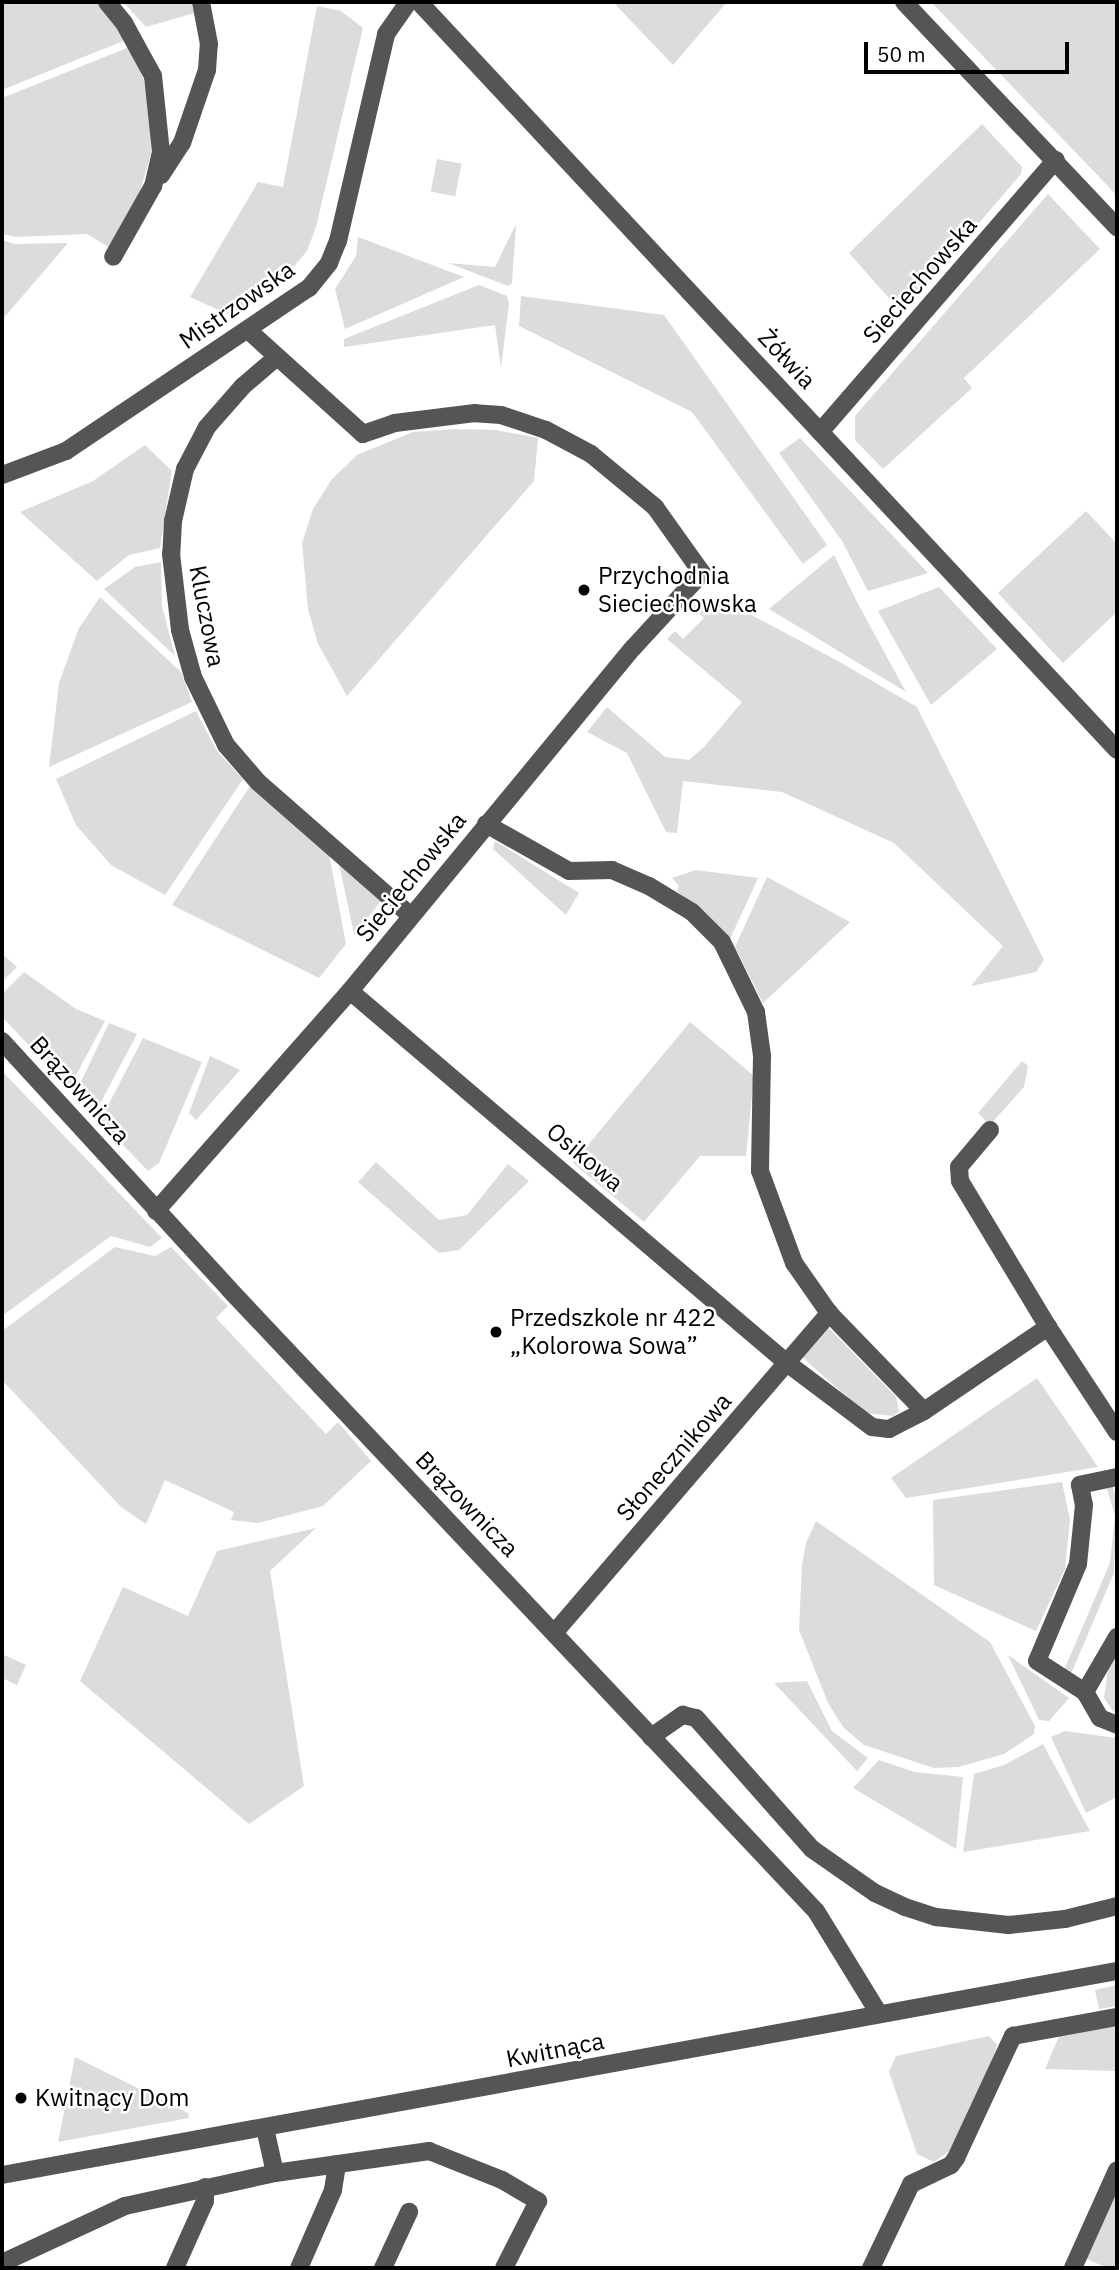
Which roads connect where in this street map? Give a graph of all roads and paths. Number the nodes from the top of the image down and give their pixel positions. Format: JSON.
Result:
{"nodes":[{"id":1,"x":107,"y":2,"type":"edge"},
{"id":2,"x":201,"y":2,"type":"edge"},
{"id":3,"x":408,"y":2,"type":"edge"},
{"id":4,"x":419,"y":2,"type":"edge"},
{"id":5,"x":904,"y":2,"type":"edge"},
{"id":6,"x":1056,"y":160,"type":"junction"},
{"id":7,"x":153,"y":187,"type":"junction"},
{"id":8,"x":1117,"y":227,"type":"edge"},
{"id":9,"x":113,"y":257,"type":"dead end"},
{"id":10,"x":248,"y":330,"type":"junction"},
{"id":11,"x":277,"y":357,"type":"junction"},
{"id":12,"x":820,"y":432,"type":"junction"},
{"id":13,"x":2,"y":475,"type":"edge"},
{"id":14,"x":1117,"y":750,"type":"edge"},
{"id":15,"x":486,"y":824,"type":"junction"},
{"id":16,"x":411,"y":916,"type":"junction"},
{"id":17,"x":350,"y":991,"type":"junction"},
{"id":18,"x":2,"y":1041,"type":"edge"},
{"id":19,"x":990,"y":1130,"type":"dead end"},
{"id":20,"x":156,"y":1211,"type":"junction"},
{"id":21,"x":829,"y":1313,"type":"junction"},
{"id":22,"x":1048,"y":1327,"type":"junction"},
{"id":23,"x":788,"y":1363,"type":"junction"},
{"id":24,"x":924,"y":1411,"type":"junction"},
{"id":25,"x":1117,"y":1432,"type":"edge"},
{"id":26,"x":1117,"y":1477,"type":"edge"},
{"id":27,"x":555,"y":1632,"type":"junction"},
{"id":28,"x":1117,"y":1637,"type":"edge"},
{"id":29,"x":1085,"y":1692,"type":"junction"},
{"id":30,"x":1117,"y":1725,"type":"edge"},
{"id":31,"x":651,"y":1737,"type":"junction"},
{"id":32,"x":1117,"y":1906,"type":"edge"},
{"id":33,"x":1117,"y":1971,"type":"edge"},
{"id":34,"x":879,"y":2014,"type":"junction"},
{"id":35,"x":1117,"y":2017,"type":"edge"},
{"id":36,"x":265,"y":2128,"type":"junction"},
{"id":37,"x":337,"y":2164,"type":"junction"},
{"id":38,"x":1117,"y":2170,"type":"edge"},
{"id":39,"x":275,"y":2173,"type":"junction"},
{"id":40,"x":2,"y":2175,"type":"edge"},
{"id":41,"x":205,"y":2188,"type":"junction"},
{"id":42,"x":409,"y":2212,"type":"dead end"},
{"id":43,"x":29,"y":2260,"type":"edge"},
{"id":44,"x":2,"y":2263,"type":"edge"},
{"id":45,"x":175,"y":2268,"type":"edge"},
{"id":46,"x":299,"y":2268,"type":"edge"},
{"id":47,"x":383,"y":2268,"type":"edge"},
{"id":48,"x":504,"y":2268,"type":"edge"},
{"id":49,"x":871,"y":2268,"type":"edge"},
{"id":50,"x":1073,"y":2268,"type":"edge"}],
"edges":[{"from":1,"to":7,"type":"street"},
{"from":2,"to":7,"type":"street"},
{"from":3,"to":10,"type":"street","name":"Mistrzowska"},
{"from":4,"to":12,"type":"street","name":"Żółwia"},
{"from":5,"to":6,"type":"street"},
{"from":6,"to":8,"type":"street"},
{"from":6,"to":12,"type":"street","name":"Sieciechowska"},
{"from":7,"to":9,"type":"street"},
{"from":10,"to":11,"type":"street"},
{"from":10,"to":13,"type":"street","name":"Mistrzowska"},
{"from":11,"to":15,"type":"street","name":"Sieciechowska"},
{"from":11,"to":16,"type":"street","name":"Kluczowa"},
{"from":12,"to":14,"type":"street","name":"Żółwia"},
{"from":15,"to":16,"type":"street","name":"Sieciechowska"},
{"from":15,"to":21,"type":"street"},
{"from":16,"to":17,"type":"street","name":"Sieciechowska"},
{"from":17,"to":20,"type":"street","name":"Sieciechowska"},
{"from":17,"to":23,"type":"street","name":"Osikowa"},
{"from":18,"to":20,"type":"street","name":"Brązownicza"},
{"from":19,"to":22,"type":"street"},
{"from":20,"to":27,"type":"street","name":"Brązownicza"},
{"from":21,"to":23,"type":"street","name":"Słonecznikowa"},
{"from":21,"to":24,"type":"street"},
{"from":22,"to":24,"type":"street"},
{"from":22,"to":25,"type":"street"},
{"from":23,"to":24,"type":"street","name":"Osikowa"},
{"from":23,"to":27,"type":"street","name":"Słonecznikowa"},
{"from":26,"to":29,"type":"street"},
{"from":27,"to":31,"type":"street","name":"Brązownicza"},
{"from":28,"to":29,"type":"street"},
{"from":29,"to":30,"type":"street"},
{"from":31,"to":32,"type":"street"},
{"from":31,"to":34,"type":"street","name":"Brązownicza"},
{"from":33,"to":34,"type":"street","name":"Kwitnąca"},
{"from":34,"to":36,"type":"street","name":"Kwitnąca"},
{"from":35,"to":49,"type":"street"},
{"from":36,"to":39,"type":"street"},
{"from":36,"to":40,"type":"street","name":"Kwitnąca"},
{"from":37,"to":39,"type":"street"},
{"from":37,"to":46,"type":"street"},
{"from":37,"to":48,"type":"street"},
{"from":38,"to":50,"type":"street"},
{"from":39,"to":41,"type":"street"},
{"from":41,"to":43,"type":"street"},
{"from":41,"to":45,"type":"street"},
{"from":42,"to":47,"type":"street"},
{"from":43,"to":44,"type":"street"}]}
